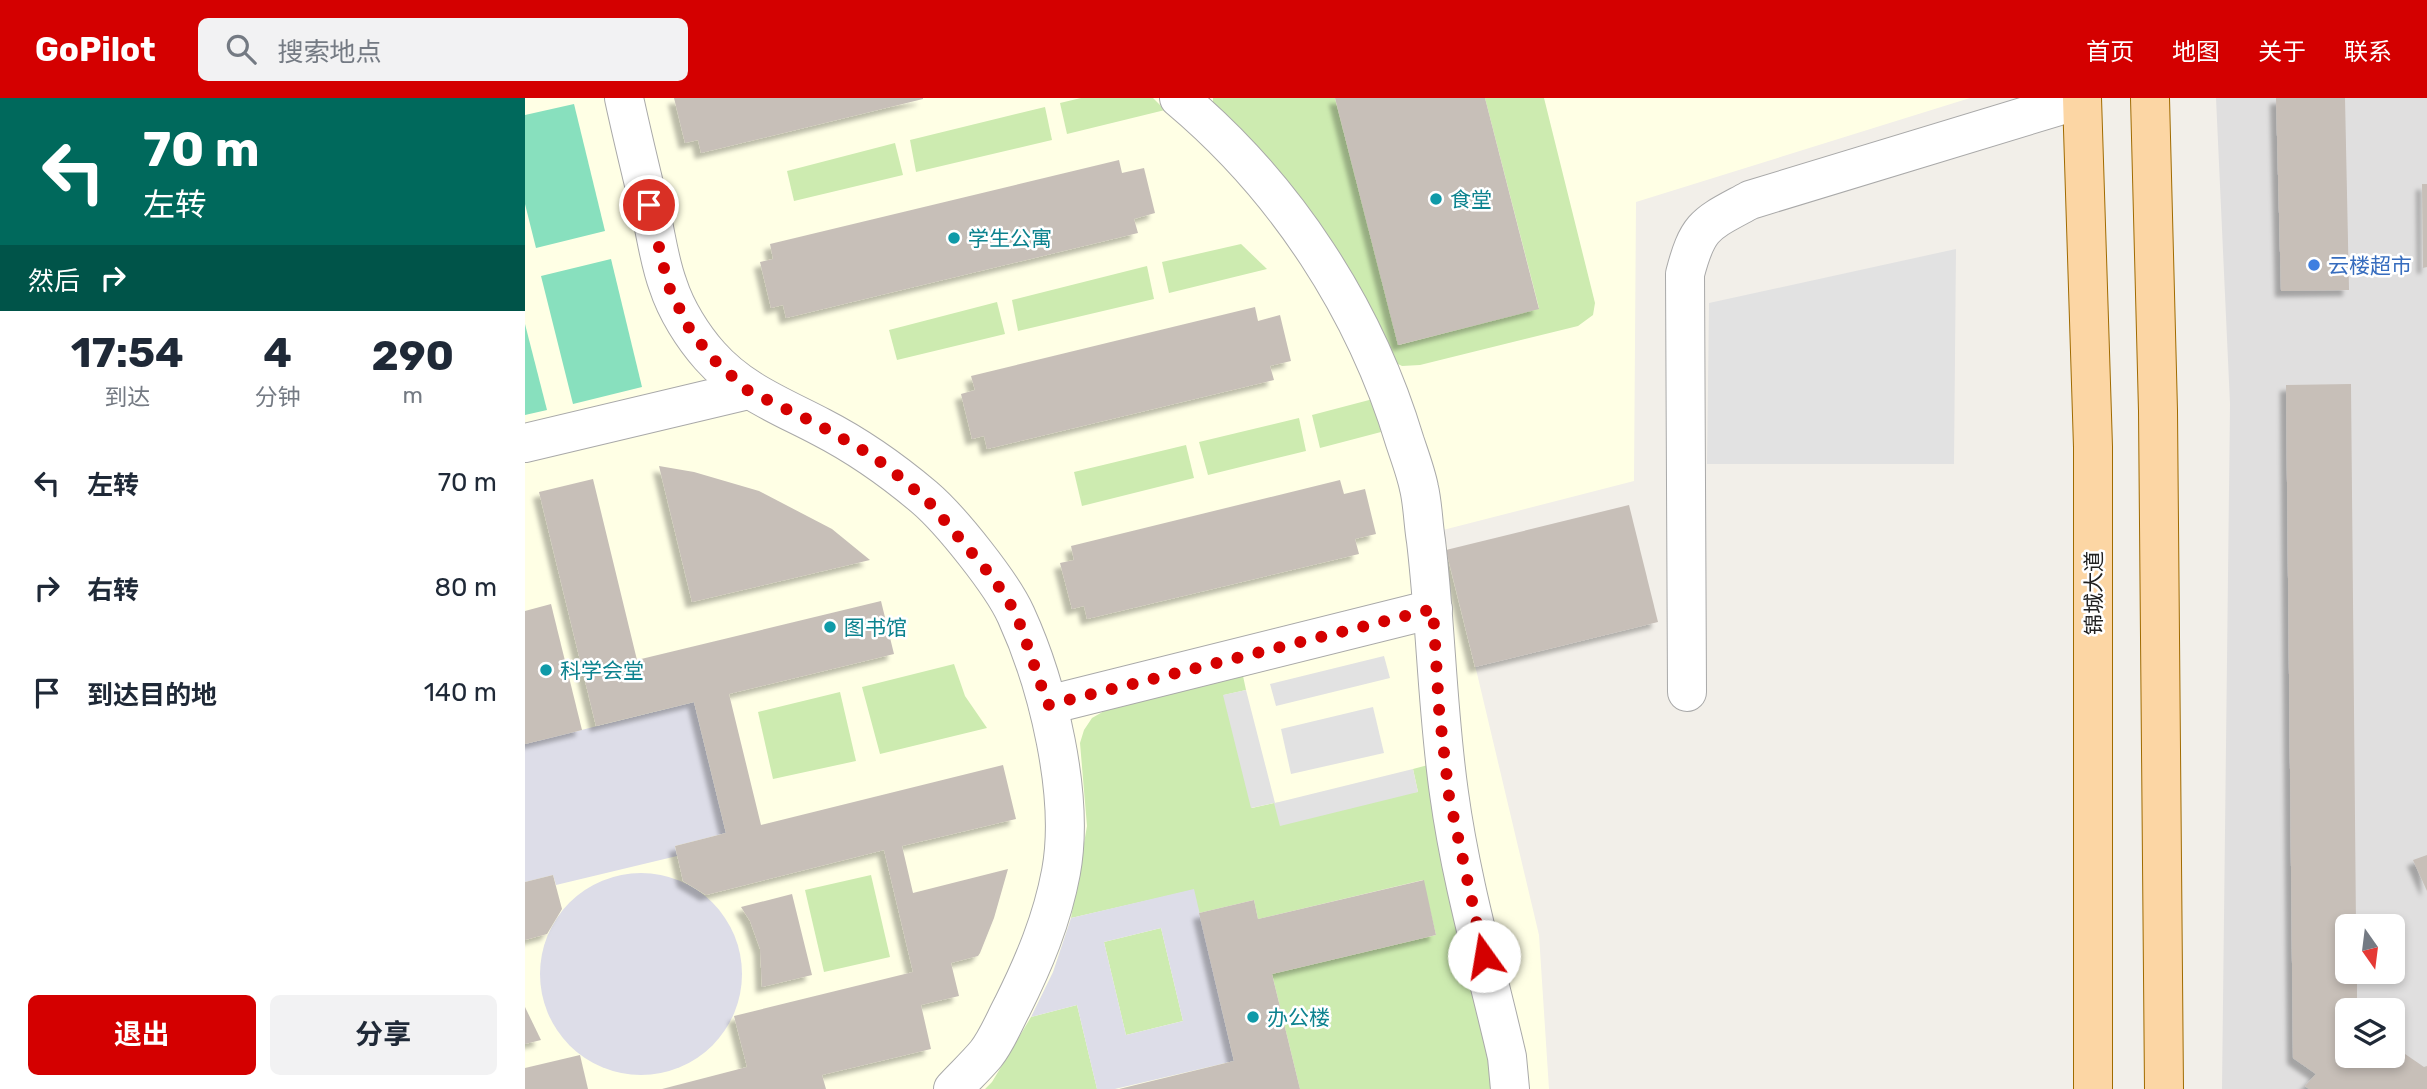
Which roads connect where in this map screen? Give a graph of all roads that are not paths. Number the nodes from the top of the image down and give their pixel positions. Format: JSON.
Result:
{"nodes":[{"id":1,"x":624,"y":98,"type":"edge"},
{"id":2,"x":2150,"y":98,"type":"edge"},
{"id":3,"x":2082,"y":99,"type":"edge"},
{"id":4,"x":1191,"y":103,"type":"edge"},
{"id":5,"x":747,"y":390,"type":"junction"},
{"id":6,"x":525,"y":443,"type":"edge"},
{"id":7,"x":1433,"y":609,"type":"junction"},
{"id":8,"x":1687,"y":692,"type":"dead end"},
{"id":9,"x":1048,"y":705,"type":"junction"},
{"id":10,"x":953,"y":1089,"type":"edge"},
{"id":11,"x":1510,"y":1089,"type":"edge"},
{"id":12,"x":2093,"y":1089,"type":"edge"},
{"id":13,"x":2164,"y":1089,"type":"edge"}],
"edges":[{"from":1,"to":5,"type":"lane"},
{"from":2,"to":13,"type":"main road"},
{"from":3,"to":8,"type":"lane"},
{"from":3,"to":12,"type":"main road","name":"锦城大道"},
{"from":4,"to":7,"type":"lane"},
{"from":5,"to":6,"type":"lane"},
{"from":5,"to":9,"type":"lane"},
{"from":7,"to":9,"type":"lane"},
{"from":7,"to":11,"type":"lane"},
{"from":9,"to":10,"type":"lane"}]}
